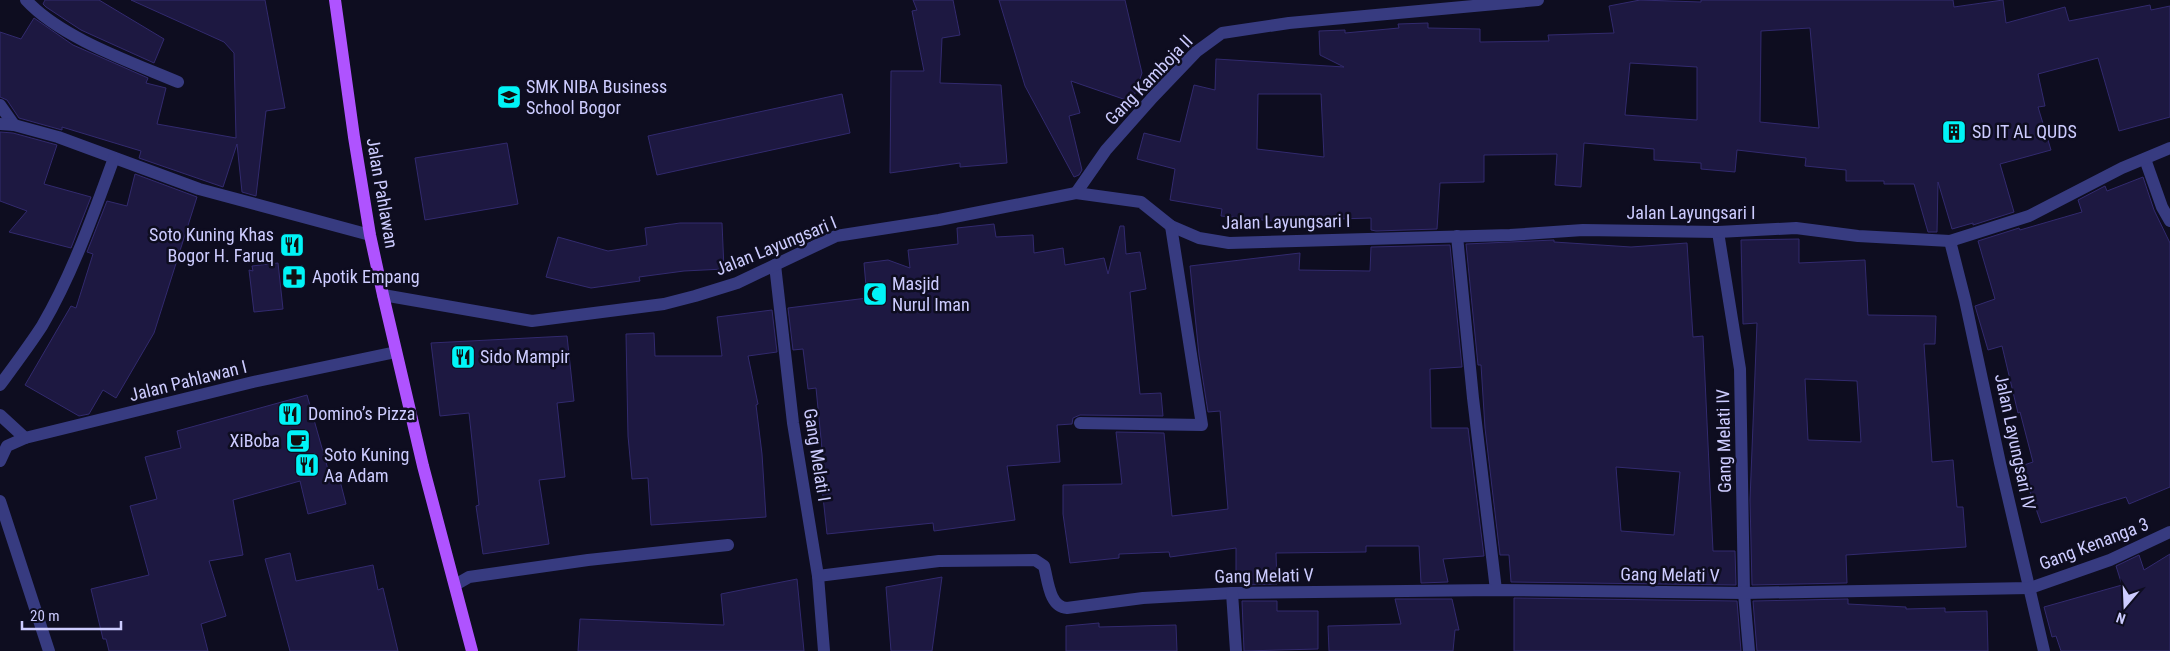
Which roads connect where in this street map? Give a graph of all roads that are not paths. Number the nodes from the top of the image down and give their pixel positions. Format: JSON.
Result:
{"nodes":[{"id":1,"x":26,"y":0,"type":"edge"},
{"id":2,"x":335,"y":0,"type":"edge"},
{"id":3,"x":1538,"y":0,"type":"edge"},
{"id":4,"x":178,"y":82,"type":"dead end"},
{"id":5,"x":0,"y":105,"type":"edge"},
{"id":6,"x":0,"y":124,"type":"edge"},
{"id":7,"x":14,"y":126,"type":"junction"},
{"id":8,"x":2170,"y":148,"type":"edge"},
{"id":9,"x":114,"y":158,"type":"junction"},
{"id":10,"x":2144,"y":159,"type":"junction"},
{"id":11,"x":1076,"y":193,"type":"junction"},
{"id":12,"x":2170,"y":221,"type":"edge"},
{"id":13,"x":1171,"y":226,"type":"junction"},
{"id":14,"x":1718,"y":232,"type":"junction"},
{"id":15,"x":370,"y":235,"type":"junction"},
{"id":16,"x":1457,"y":236,"type":"junction"},
{"id":17,"x":1950,"y":242,"type":"junction"},
{"id":18,"x":775,"y":265,"type":"junction"},
{"id":19,"x":383,"y":295,"type":"junction"},
{"id":20,"x":396,"y":352,"type":"junction"},
{"id":21,"x":0,"y":385,"type":"edge"},
{"id":22,"x":0,"y":415,"type":"edge"},
{"id":23,"x":1080,"y":423,"type":"dead end"},
{"id":24,"x":25,"y":438,"type":"junction"},
{"id":25,"x":0,"y":461,"type":"edge"},
{"id":26,"x":0,"y":501,"type":"edge"},
{"id":27,"x":2170,"y":532,"type":"edge"},
{"id":28,"x":728,"y":545,"type":"dead end"},
{"id":29,"x":818,"y":576,"type":"junction"},
{"id":30,"x":454,"y":585,"type":"junction"},
{"id":31,"x":2030,"y":588,"type":"junction"},
{"id":32,"x":1496,"y":590,"type":"junction"},
{"id":33,"x":1232,"y":593,"type":"junction"},
{"id":34,"x":1744,"y":593,"type":"junction"},
{"id":35,"x":49,"y":651,"type":"edge"},
{"id":36,"x":472,"y":651,"type":"edge"},
{"id":37,"x":824,"y":651,"type":"edge"},
{"id":38,"x":1236,"y":651,"type":"edge"},
{"id":39,"x":1749,"y":651,"type":"edge"},
{"id":40,"x":2044,"y":651,"type":"edge"}],
"edges":[{"from":1,"to":4,"type":"street"},
{"from":2,"to":15,"type":"main road","name":"Jalan Pahlawan"},
{"from":3,"to":11,"type":"street","name":"Gang Kamboja II"},
{"from":5,"to":7,"type":"street"},
{"from":6,"to":7,"type":"street"},
{"from":7,"to":9,"type":"street"},
{"from":8,"to":10,"type":"street","name":"Jalan Layungsari I"},
{"from":9,"to":15,"type":"street"},
{"from":9,"to":21,"type":"street"},
{"from":10,"to":12,"type":"street"},
{"from":10,"to":17,"type":"street","name":"Jalan Layungsari I"},
{"from":11,"to":13,"type":"street","name":"Jalan Layungsari I"},
{"from":11,"to":18,"type":"street","name":"Jalan Layungsari I"},
{"from":13,"to":16,"type":"street","name":"Jalan Layungsari I"},
{"from":13,"to":23,"type":"street"},
{"from":14,"to":16,"type":"street","name":"Jalan Layungsari I"},
{"from":14,"to":17,"type":"street","name":"Jalan Layungsari I"},
{"from":14,"to":34,"type":"street","name":"Gang Melati IV"},
{"from":15,"to":19,"type":"main road","name":"Jalan Pahlawan"},
{"from":16,"to":32,"type":"street"},
{"from":17,"to":31,"type":"street","name":"Jalan Layungsari IV"},
{"from":18,"to":19,"type":"street","name":"Jalan Layungsari I"},
{"from":18,"to":29,"type":"street","name":"Gang Melati I"},
{"from":19,"to":20,"type":"main road","name":"Jalan Pahlawan"},
{"from":20,"to":24,"type":"street","name":"Jalan Pahlawan I"},
{"from":20,"to":30,"type":"main road","name":"Jalan Pahlawan"},
{"from":22,"to":24,"type":"street"},
{"from":24,"to":25,"type":"street","name":"Jalan Pahlawan I"},
{"from":26,"to":35,"type":"street"},
{"from":27,"to":31,"type":"street","name":"Gang Kenanga 3"},
{"from":28,"to":30,"type":"street"},
{"from":29,"to":33,"type":"street","name":"Gang Melati V"},
{"from":29,"to":37,"type":"street","name":"Gang Melati I"},
{"from":30,"to":36,"type":"main road","name":"Jalan Pahlawan"},
{"from":31,"to":34,"type":"street","name":"Gang Kenanga 3"},
{"from":31,"to":40,"type":"street","name":"Jalan Layungsari IV"},
{"from":32,"to":33,"type":"street","name":"Gang Melati V"},
{"from":32,"to":34,"type":"street","name":"Gang Melati V"},
{"from":33,"to":38,"type":"street"},
{"from":34,"to":39,"type":"street","name":"Gang Melati IV"}]}
